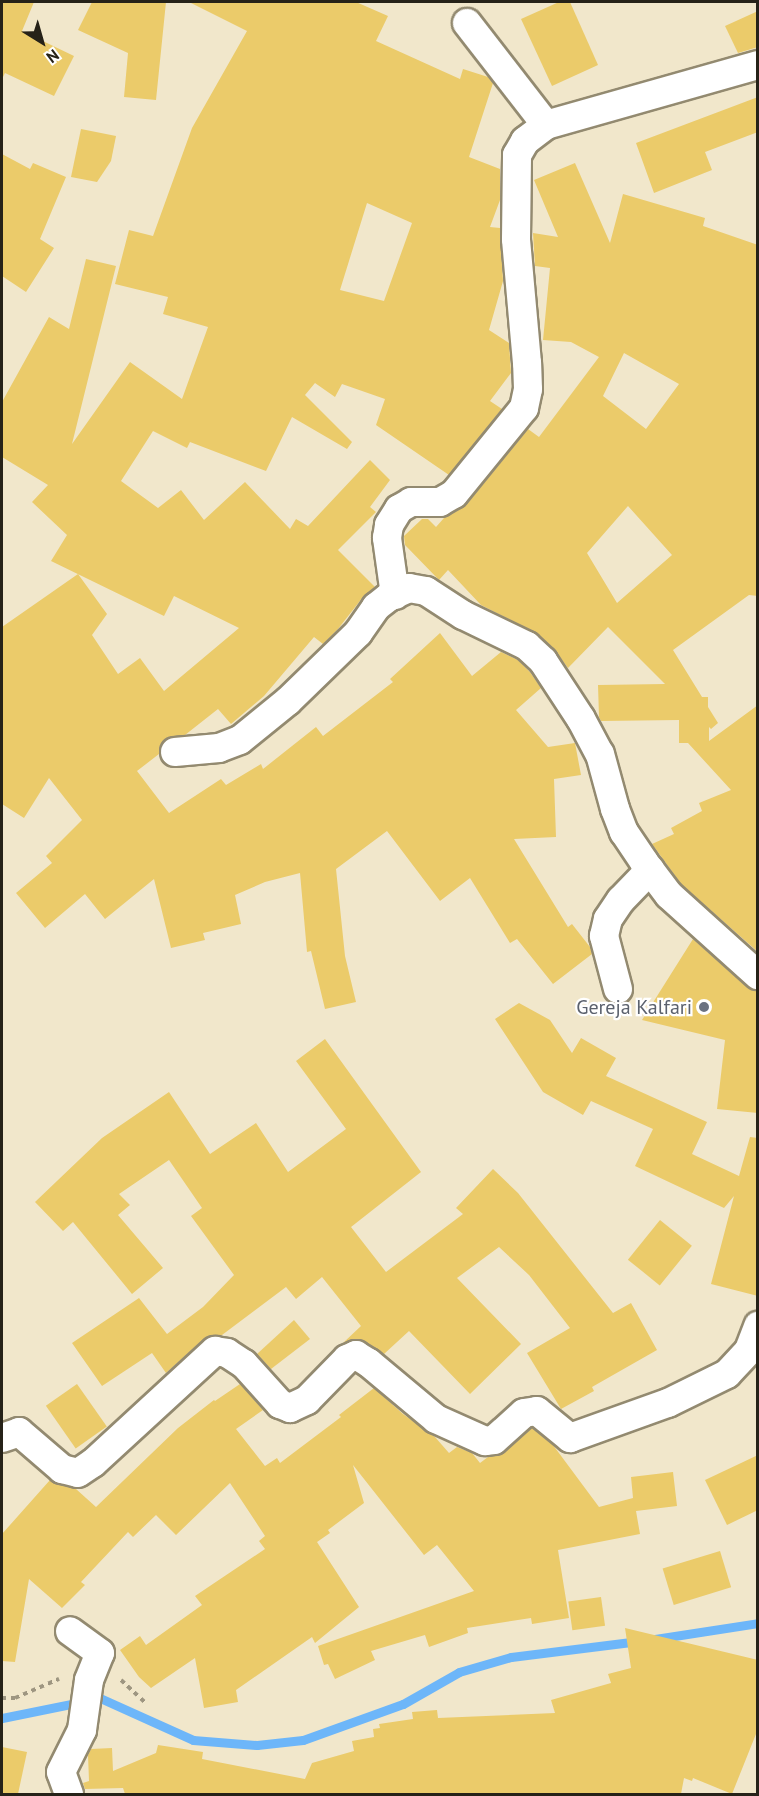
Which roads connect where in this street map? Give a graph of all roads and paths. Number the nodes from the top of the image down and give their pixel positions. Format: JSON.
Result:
{"nodes":[{"id":1,"x":467,"y":22,"type":"dead end"},
{"id":2,"x":758,"y":65,"type":"edge"},
{"id":3,"x":546,"y":125,"type":"junction"},
{"id":4,"x":395,"y":595,"type":"junction"},
{"id":5,"x":175,"y":752,"type":"dead end"},
{"id":6,"x":650,"y":870,"type":"junction"},
{"id":7,"x":758,"y":975,"type":"edge"},
{"id":8,"x":618,"y":989,"type":"dead end"},
{"id":9,"x":758,"y":1326,"type":"edge"},
{"id":10,"x":2,"y":1438,"type":"edge"},
{"id":11,"x":70,"y":1631,"type":"dead end"},
{"id":12,"x":69,"y":1794,"type":"edge"}],
"edges":[{"from":1,"to":3,"type":"street"},
{"from":2,"to":3,"type":"street"},
{"from":3,"to":4,"type":"street"},
{"from":4,"to":5,"type":"street"},
{"from":4,"to":6,"type":"street"},
{"from":6,"to":7,"type":"street"},
{"from":6,"to":8,"type":"street"},
{"from":9,"to":10,"type":"street"},
{"from":11,"to":12,"type":"street"}]}
